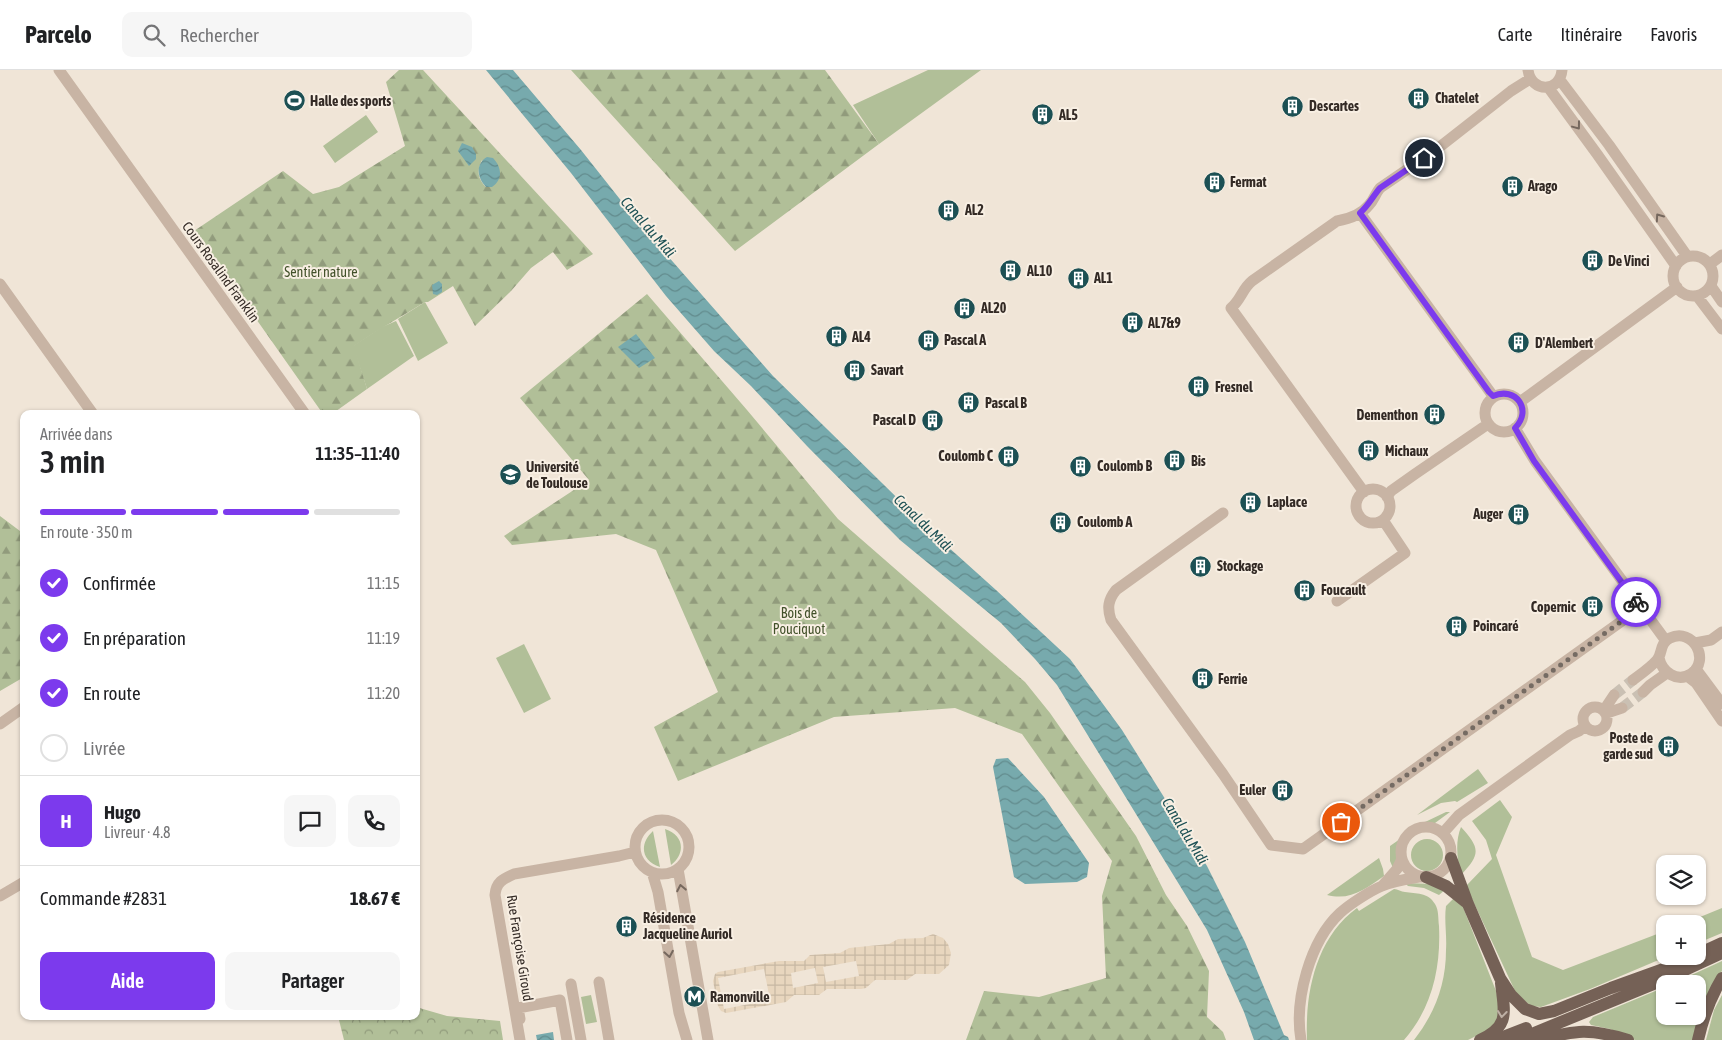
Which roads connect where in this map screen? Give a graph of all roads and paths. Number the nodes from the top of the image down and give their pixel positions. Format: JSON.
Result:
{"nodes":[{"id":1,"x":60,"y":70,"type":"edge"},
{"id":2,"x":1529,"y":75,"type":"edge"},
{"id":3,"x":1561,"y":75,"type":"edge"},
{"id":4,"x":1548,"y":87,"type":"junction"},
{"id":5,"x":1360,"y":213,"type":"junction"},
{"id":6,"x":1722,"y":255,"type":"edge"},
{"id":7,"x":1688,"y":256,"type":"junction"},
{"id":8,"x":1710,"y":264,"type":"junction"},
{"id":9,"x":1676,"y":266,"type":"junction"},
{"id":10,"x":0,"y":284,"type":"edge"},
{"id":11,"x":1711,"y":286,"type":"junction"},
{"id":12,"x":1677,"y":287,"type":"junction"},
{"id":13,"x":1697,"y":296,"type":"junction"},
{"id":14,"x":1722,"y":302,"type":"edge"},
{"id":15,"x":1722,"y":329,"type":"edge"},
{"id":16,"x":1493,"y":396,"type":"junction"},
{"id":17,"x":1519,"y":401,"type":"junction"},
{"id":18,"x":90,"y":410,"type":"edge"},
{"id":19,"x":302,"y":410,"type":"edge"},
{"id":20,"x":1488,"y":424,"type":"junction"},
{"id":21,"x":1515,"y":428,"type":"junction"},
{"id":22,"x":1364,"y":492,"type":"junction"},
{"id":23,"x":1387,"y":497,"type":"junction"},
{"id":24,"x":1223,"y":513,"type":"dead end"},
{"id":25,"x":1383,"y":520,"type":"junction"},
{"id":26,"x":1337,"y":601,"type":"dead end"},
{"id":27,"x":1640,"y":608,"type":"junction"},
{"id":28,"x":1722,"y":632,"type":"edge"},
{"id":29,"x":1666,"y":641,"type":"junction"},
{"id":30,"x":1696,"y":643,"type":"junction"},
{"id":31,"x":1659,"y":658,"type":"junction"},
{"id":32,"x":1691,"y":672,"type":"junction"},
{"id":33,"x":1667,"y":673,"type":"junction"},
{"id":34,"x":1633,"y":680,"type":"tunnel mouth"},
{"id":35,"x":1643,"y":692,"type":"tunnel mouth"},
{"id":36,"x":1614,"y":695,"type":"tunnel mouth"},
{"id":37,"x":1722,"y":704,"type":"edge"},
{"id":38,"x":1622,"y":708,"type":"tunnel mouth"},
{"id":39,"x":20,"y":710,"type":"edge"},
{"id":40,"x":1605,"y":712,"type":"junction"},
{"id":41,"x":1722,"y":721,"type":"edge"},
{"id":42,"x":0,"y":724,"type":"edge"},
{"id":43,"x":1585,"y":726,"type":"junction"},
{"id":44,"x":1443,"y":833,"type":"junction"},
{"id":45,"x":635,"y":852,"type":"junction"},
{"id":46,"x":1451,"y":858,"type":"junction"},
{"id":47,"x":1402,"y":859,"type":"junction"},
{"id":48,"x":678,"y":869,"type":"junction"},
{"id":49,"x":652,"y":872,"type":"junction"},
{"id":50,"x":1422,"y":877,"type":"junction"},
{"id":51,"x":20,"y":884,"type":"edge"},
{"id":52,"x":1382,"y":885,"type":"junction"},
{"id":53,"x":0,"y":896,"type":"edge"},
{"id":54,"x":1468,"y":904,"type":"junction"},
{"id":55,"x":1722,"y":943,"type":"edge"},
{"id":56,"x":1706,"y":950,"type":"edge"},
{"id":57,"x":1722,"y":953,"type":"edge"},
{"id":58,"x":1672,"y":966,"type":"joint"},
{"id":59,"x":1500,"y":978,"type":"junction"},
{"id":60,"x":1722,"y":978,"type":"edge"},
{"id":61,"x":599,"y":982,"type":"dead end"},
{"id":62,"x":571,"y":984,"type":"dead end"},
{"id":63,"x":520,"y":1040,"type":"edge"},
{"id":64,"x":524,"y":1040,"type":"edge"},
{"id":65,"x":567,"y":1040,"type":"edge"},
{"id":66,"x":581,"y":1040,"type":"edge"},
{"id":67,"x":609,"y":1040,"type":"edge"},
{"id":68,"x":687,"y":1040,"type":"edge"},
{"id":69,"x":708,"y":1040,"type":"edge"},
{"id":70,"x":1301,"y":1040,"type":"edge"},
{"id":71,"x":1480,"y":1040,"type":"edge"},
{"id":72,"x":1495,"y":1040,"type":"edge"},
{"id":73,"x":1517,"y":1040,"type":"edge"},
{"id":74,"x":1538,"y":1040,"type":"edge"},
{"id":75,"x":1628,"y":1040,"type":"edge"},
{"id":76,"x":1698,"y":1040,"type":"edge"}],
"edges":[{"from":1,"to":19,"type":"street","name":"Cours Rosalind Franklin"},
{"from":2,"to":4,"type":"street"},
{"from":2,"to":5,"type":"street"},
{"from":3,"to":4,"type":"street"},
{"from":7,"to":3,"type":"street","one_way":true},
{"from":4,"to":9,"type":"street","one_way":true},
{"from":5,"to":16,"type":"street"},
{"from":5,"to":22,"type":"street"},
{"from":6,"to":8,"type":"street"},
{"from":7,"to":8,"type":"street"},
{"from":7,"to":9,"type":"street"},
{"from":8,"to":11,"type":"street"},
{"from":9,"to":12,"type":"street"},
{"from":10,"to":18,"type":"street"},
{"from":11,"to":13,"type":"street"},
{"from":11,"to":14,"type":"street"},
{"from":12,"to":13,"type":"street"},
{"from":12,"to":17,"type":"street"},
{"from":13,"to":15,"type":"street"},
{"from":16,"to":17,"type":"street"},
{"from":16,"to":20,"type":"street"},
{"from":17,"to":21,"type":"street"},
{"from":20,"to":21,"type":"street"},
{"from":20,"to":23,"type":"street"},
{"from":21,"to":27,"type":"street"},
{"from":22,"to":23,"type":"street"},
{"from":22,"to":25,"type":"street"},
{"from":23,"to":25,"type":"street"},
{"from":24,"to":27,"type":"street"},
{"from":25,"to":26,"type":"street"},
{"from":27,"to":29,"type":"street"},
{"from":28,"to":30,"type":"street"},
{"from":29,"to":30,"type":"street"},
{"from":29,"to":31,"type":"street"},
{"from":30,"to":32,"type":"street"},
{"from":31,"to":33,"type":"street"},
{"from":31,"to":34,"type":"street"},
{"from":32,"to":33,"type":"street"},
{"from":32,"to":37,"type":"street"},
{"from":32,"to":41,"type":"street"},
{"from":33,"to":35,"type":"street"},
{"from":36,"to":40,"type":"street"},
{"from":38,"to":40,"type":"street"},
{"from":39,"to":42,"type":"street"},
{"from":40,"to":43,"type":"street"},
{"from":40,"to":43,"type":"street"},
{"from":43,"to":44,"type":"street"},
{"from":44,"to":46,"type":"street"},
{"from":44,"to":47,"type":"street"},
{"from":45,"to":48,"type":"street"},
{"from":45,"to":49,"type":"street"},
{"from":45,"to":63,"type":"street","name":"Rue Françoise Giroud"},
{"from":46,"to":50,"type":"street"},
{"from":46,"to":54,"type":"main road"},
{"from":47,"to":50,"type":"street"},
{"from":47,"to":52,"type":"street"},
{"from":48,"to":49,"type":"street"},
{"from":69,"to":48,"type":"street","one_way":true},
{"from":49,"to":68,"type":"street","one_way":true},
{"from":50,"to":52,"type":"street"},
{"from":50,"to":54,"type":"main road"},
{"from":51,"to":53,"type":"street"},
{"from":52,"to":70,"type":"street"},
{"from":54,"to":59,"type":"main road"},
{"from":55,"to":56,"type":"main road"},
{"from":57,"to":73,"type":"main road"},
{"from":58,"to":59,"type":"main road"},
{"from":58,"to":72,"type":"main road"},
{"from":59,"to":71,"type":"main road","one_way":true},
{"from":60,"to":76,"type":"main road"},
{"from":61,"to":67,"type":"street"},
{"from":62,"to":66,"type":"street"},
{"from":64,"to":65,"type":"street"},
{"from":74,"to":75,"type":"main road"}]}
